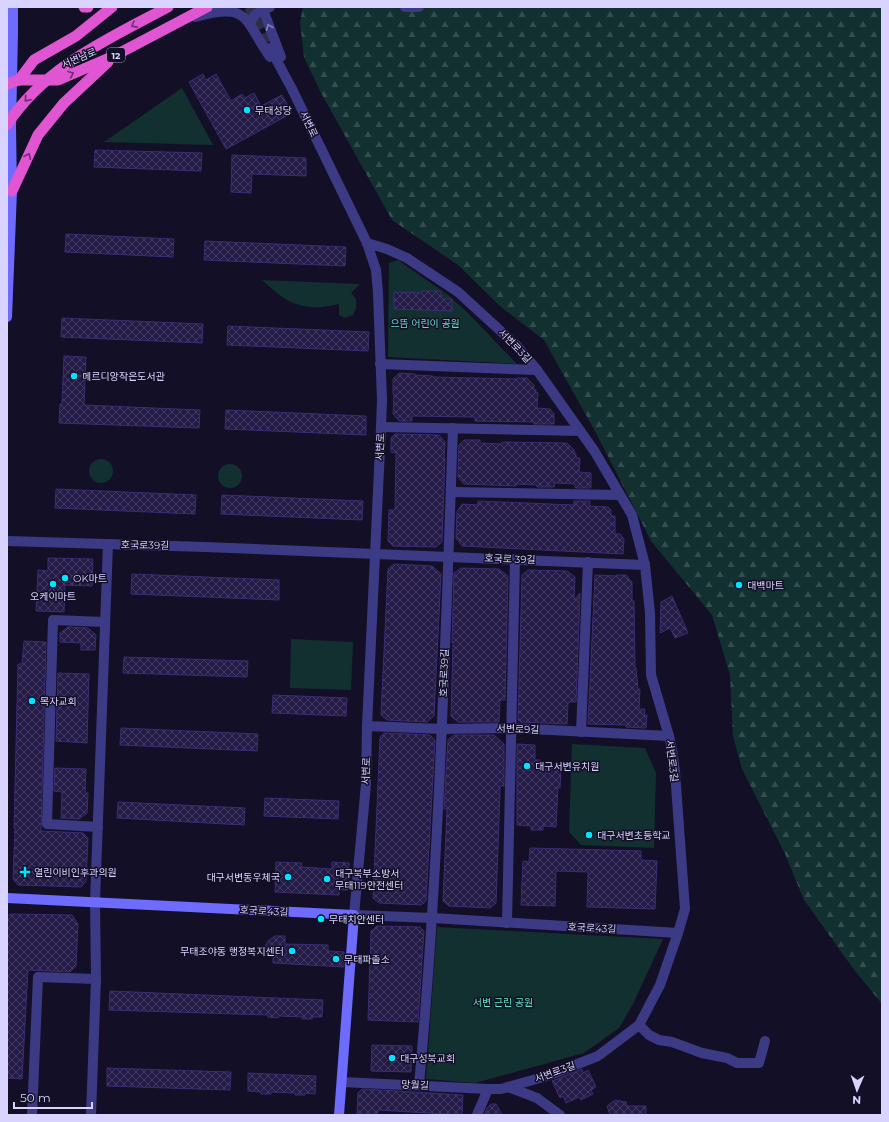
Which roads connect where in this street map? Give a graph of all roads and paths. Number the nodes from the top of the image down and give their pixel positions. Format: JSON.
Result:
{"nodes":[{"id":1,"x":12,"y":7,"type":"edge"},
{"id":2,"x":84,"y":7,"type":"edge"},
{"id":3,"x":88,"y":7,"type":"edge"},
{"id":4,"x":112,"y":7,"type":"edge"},
{"id":5,"x":168,"y":7,"type":"edge"},
{"id":6,"x":207,"y":7,"type":"edge"},
{"id":7,"x":405,"y":7,"type":"edge"},
{"id":8,"x":419,"y":7,"type":"edge"},
{"id":9,"x":265,"y":8,"type":"edge"},
{"id":10,"x":187,"y":18,"type":"junction"},
{"id":11,"x":10,"y":24,"type":"edge"},
{"id":12,"x":250,"y":24,"type":"junction"},
{"id":13,"x":76,"y":36,"type":"junction"},
{"id":14,"x":270,"y":48,"type":"tunnel mouth"},
{"id":15,"x":114,"y":56,"type":"junction"},
{"id":16,"x":97,"y":63,"type":"junction"},
{"id":17,"x":13,"y":82,"type":"edge"},
{"id":18,"x":292,"y":89,"type":"junction"},
{"id":19,"x":7,"y":125,"type":"edge"},
{"id":20,"x":12,"y":191,"type":"junction"},
{"id":21,"x":9,"y":216,"type":"edge"},
{"id":22,"x":367,"y":243,"type":"junction"},
{"id":23,"x":7,"y":317,"type":"edge"},
{"id":24,"x":380,"y":364,"type":"junction"},
{"id":25,"x":537,"y":370,"type":"junction"},
{"id":26,"x":381,"y":426,"type":"junction"},
{"id":27,"x":453,"y":428,"type":"junction"},
{"id":28,"x":580,"y":431,"type":"junction"},
{"id":29,"x":451,"y":492,"type":"junction"},
{"id":30,"x":620,"y":495,"type":"junction"},
{"id":31,"x":7,"y":540,"type":"edge"},
{"id":32,"x":108,"y":544,"type":"junction"},
{"id":33,"x":374,"y":554,"type":"junction"},
{"id":34,"x":449,"y":558,"type":"junction"},
{"id":35,"x":515,"y":560,"type":"junction"},
{"id":36,"x":588,"y":562,"type":"junction"},
{"id":37,"x":645,"y":565,"type":"junction"},
{"id":38,"x":105,"y":622,"type":"junction"},
{"id":39,"x":367,"y":726,"type":"junction"},
{"id":40,"x":511,"y":728,"type":"junction"},
{"id":41,"x":442,"y":729,"type":"junction"},
{"id":42,"x":581,"y":732,"type":"junction"},
{"id":43,"x":669,"y":736,"type":"junction"},
{"id":44,"x":98,"y":826,"type":"junction"},
{"id":45,"x":7,"y":898,"type":"edge"},
{"id":46,"x":95,"y":902,"type":"junction"},
{"id":47,"x":354,"y":915,"type":"junction"},
{"id":48,"x":433,"y":918,"type":"junction"},
{"id":49,"x":506,"y":923,"type":"junction"},
{"id":50,"x":678,"y":933,"type":"junction"},
{"id":51,"x":96,"y":979,"type":"junction"},
{"id":52,"x":639,"y":1025,"type":"junction"},
{"id":53,"x":765,"y":1042,"type":"dead end"},
{"id":54,"x":342,"y":1082,"type":"junction"},
{"id":55,"x":419,"y":1086,"type":"junction"},
{"id":56,"x":508,"y":1087,"type":"junction"},
{"id":57,"x":488,"y":1089,"type":"junction"},
{"id":58,"x":32,"y":1115,"type":"edge"},
{"id":59,"x":91,"y":1115,"type":"edge"},
{"id":60,"x":339,"y":1115,"type":"edge"},
{"id":61,"x":477,"y":1115,"type":"edge"},
{"id":62,"x":560,"y":1115,"type":"edge"}],
"edges":[{"from":1,"to":11,"type":"main road"},
{"from":2,"to":3,"type":"highway"},
{"from":4,"to":13,"type":"highway","name":"서변남로"},
{"from":5,"to":19,"type":"highway","one_way":true},
{"from":6,"to":10,"type":"highway","name":"서변남로","number":"12"},
{"from":7,"to":8,"type":"street"},
{"from":9,"to":12,"type":"street"},
{"from":18,"to":9,"type":"street","one_way":true},
{"from":10,"to":12,"type":"street"},
{"from":10,"to":15,"type":"highway","name":"서변남로","number":"12"},
{"from":11,"to":17,"type":"main road"},
{"from":12,"to":18,"type":"street"},
{"from":13,"to":16,"type":"highway"},
{"from":13,"to":17,"type":"highway","name":"서변남로"},
{"from":14,"to":18,"type":"street","name":"서변로"},
{"from":15,"to":16,"type":"highway","name":"서변남로","number":"12"},
{"from":20,"to":15,"type":"highway","one_way":true},
{"from":17,"to":16,"type":"highway","name":"서변남로","number":"12","one_way":true},
{"from":17,"to":20,"type":"main road"},
{"from":18,"to":22,"type":"street","name":"서변로"},
{"from":20,"to":21,"type":"main road"},
{"from":21,"to":23,"type":"main road"},
{"from":22,"to":24,"type":"street","name":"서변로"},
{"from":22,"to":25,"type":"street","name":"서변로3길"},
{"from":24,"to":25,"type":"street"},
{"from":24,"to":26,"type":"street","name":"서변로"},
{"from":25,"to":28,"type":"street","name":"서변로3길"},
{"from":26,"to":27,"type":"street","name":"서변로"},
{"from":26,"to":33,"type":"street","name":"서변로"},
{"from":27,"to":28,"type":"street","name":"서변로"},
{"from":27,"to":29,"type":"street","name":"호국로39길"},
{"from":28,"to":30,"type":"street","name":"서변로3길"},
{"from":29,"to":30,"type":"street"},
{"from":29,"to":34,"type":"street","name":"호국로39길"},
{"from":30,"to":37,"type":"street","name":"서변로3길"},
{"from":31,"to":32,"type":"street","name":"호국로39길"},
{"from":32,"to":33,"type":"street","name":"호국로39길"},
{"from":32,"to":38,"type":"street","name":"호국로39길"},
{"from":33,"to":34,"type":"street","name":"호국로 39길"},
{"from":33,"to":39,"type":"street","name":"서변로"},
{"from":34,"to":35,"type":"street","name":"호국로 39길"},
{"from":34,"to":41,"type":"street","name":"호국로39길"},
{"from":35,"to":36,"type":"street","name":"호국로 39길"},
{"from":35,"to":40,"type":"street"},
{"from":36,"to":37,"type":"street","name":"호국로 39길"},
{"from":36,"to":42,"type":"street"},
{"from":37,"to":43,"type":"street","name":"서변로3길"},
{"from":38,"to":44,"type":"street"},
{"from":38,"to":44,"type":"street"},
{"from":39,"to":41,"type":"street","name":"서변로9길"},
{"from":39,"to":47,"type":"street","name":"서변로"},
{"from":40,"to":41,"type":"street","name":"서변로9길"},
{"from":40,"to":42,"type":"street","name":"서변로9길"},
{"from":40,"to":49,"type":"street"},
{"from":41,"to":48,"type":"street","name":"호국로39길"},
{"from":42,"to":43,"type":"street","name":"서변로9길"},
{"from":43,"to":50,"type":"street","name":"서변로3길"},
{"from":44,"to":46,"type":"street"},
{"from":45,"to":46,"type":"main road","name":"호국로43길"},
{"from":46,"to":47,"type":"main road","name":"호국로43길"},
{"from":46,"to":51,"type":"street"},
{"from":47,"to":48,"type":"street","name":"호국로43길"},
{"from":47,"to":54,"type":"main road","name":"서변로"},
{"from":48,"to":49,"type":"street","name":"호국로43길"},
{"from":48,"to":55,"type":"street"},
{"from":49,"to":50,"type":"street","name":"호국로43길"},
{"from":50,"to":52,"type":"street","name":"서변로3길"},
{"from":51,"to":58,"type":"street"},
{"from":51,"to":59,"type":"street"},
{"from":52,"to":53,"type":"street"},
{"from":52,"to":56,"type":"street","name":"서변로3길"},
{"from":54,"to":55,"type":"street","name":"망월길"},
{"from":54,"to":60,"type":"main road","name":"서변로"},
{"from":55,"to":57,"type":"street","name":"망월길"},
{"from":56,"to":57,"type":"street","name":"서변로3길"},
{"from":56,"to":62,"type":"street"},
{"from":57,"to":61,"type":"street"}]}
